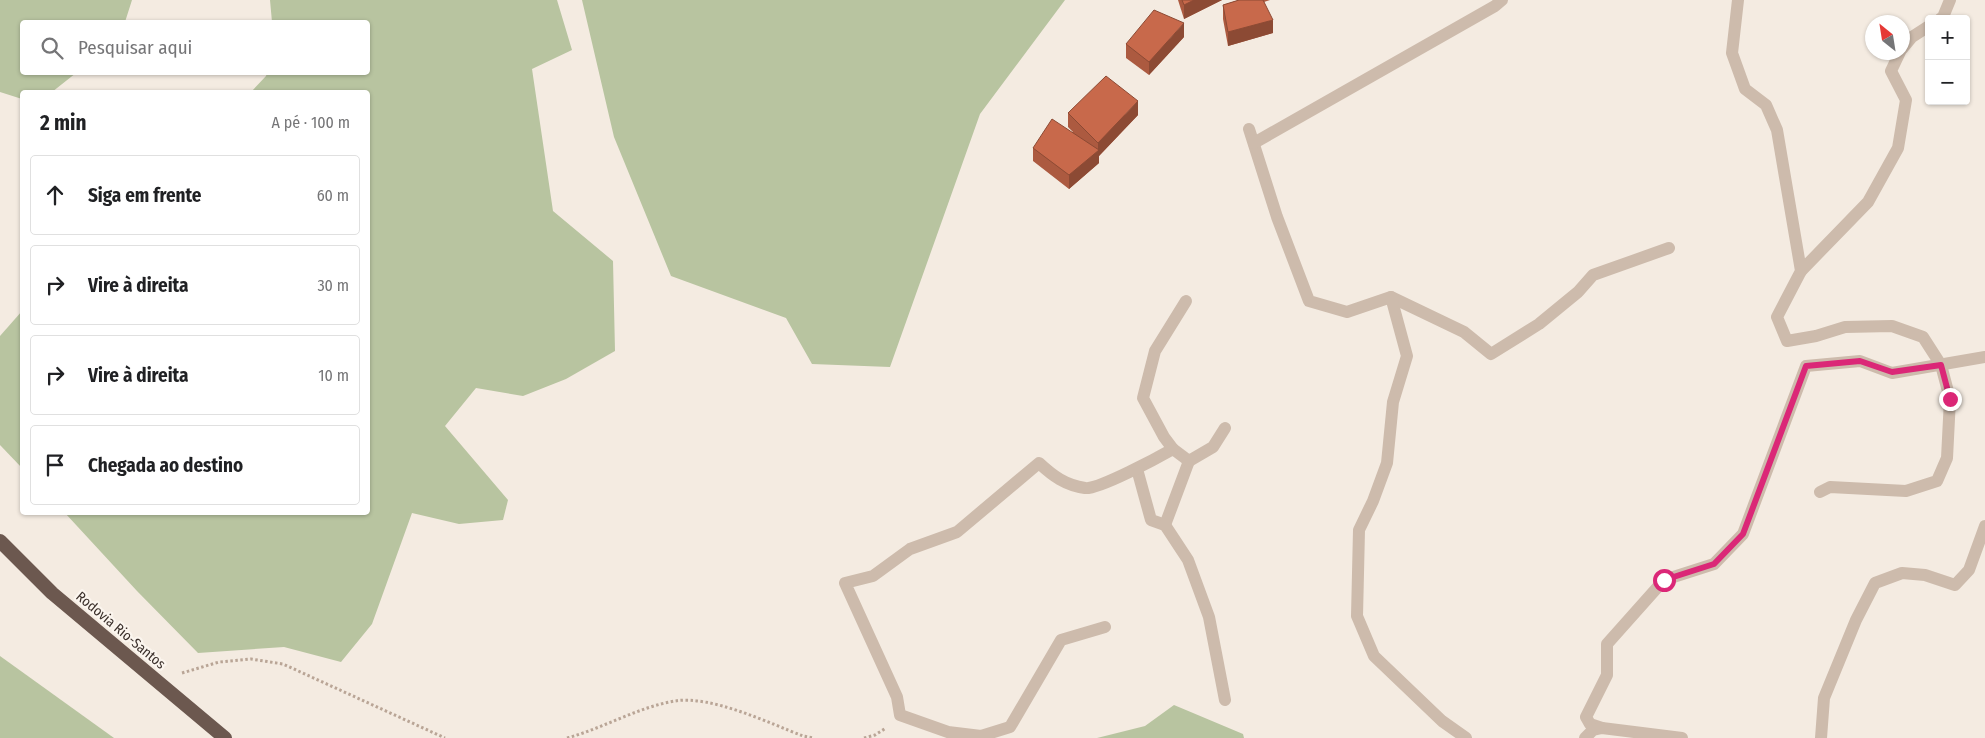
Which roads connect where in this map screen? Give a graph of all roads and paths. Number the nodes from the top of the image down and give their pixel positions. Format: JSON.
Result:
{"nodes":[{"id":1,"x":1502,"y":0,"type":"edge"},
{"id":2,"x":1738,"y":0,"type":"edge"},
{"id":3,"x":1950,"y":0,"type":"edge"},
{"id":4,"x":1944,"y":15,"type":"edge"},
{"id":5,"x":1925,"y":29,"type":"edge"},
{"id":6,"x":1910,"y":39,"type":"edge"},
{"id":7,"x":1896,"y":60,"type":"edge"},
{"id":8,"x":1249,"y":129,"type":"dead end"},
{"id":9,"x":1254,"y":143,"type":"junction"},
{"id":10,"x":1669,"y":248,"type":"dead end"},
{"id":11,"x":1801,"y":271,"type":"junction"},
{"id":12,"x":1391,"y":297,"type":"junction"},
{"id":13,"x":1186,"y":301,"type":"dead end"},
{"id":14,"x":1985,"y":357,"type":"edge"},
{"id":15,"x":1941,"y":365,"type":"junction"},
{"id":16,"x":1225,"y":428,"type":"dead end"},
{"id":17,"x":1173,"y":449,"type":"junction"},
{"id":18,"x":1189,"y":461,"type":"junction"},
{"id":19,"x":1137,"y":469,"type":"junction"},
{"id":20,"x":1820,"y":492,"type":"dead end"},
{"id":21,"x":1165,"y":525,"type":"junction"},
{"id":22,"x":1985,"y":526,"type":"edge"},
{"id":23,"x":0,"y":541,"type":"edge"},
{"id":24,"x":1105,"y":627,"type":"dead end"},
{"id":25,"x":157,"y":681,"type":"junction"},
{"id":26,"x":1226,"y":700,"type":"dead end"},
{"id":27,"x":1602,"y":728,"type":"junction"},
{"id":28,"x":226,"y":738,"type":"edge"},
{"id":29,"x":445,"y":738,"type":"edge"},
{"id":30,"x":567,"y":738,"type":"edge"},
{"id":31,"x":813,"y":738,"type":"edge"},
{"id":32,"x":1466,"y":738,"type":"edge"},
{"id":33,"x":1586,"y":738,"type":"edge"},
{"id":34,"x":1682,"y":738,"type":"edge"},
{"id":35,"x":1821,"y":738,"type":"edge"}],
"edges":[{"from":1,"to":9,"type":"street"},
{"from":2,"to":11,"type":"street"},
{"from":3,"to":4,"type":"street"},
{"from":5,"to":6,"type":"street"},
{"from":7,"to":11,"type":"street"},
{"from":8,"to":9,"type":"street"},
{"from":9,"to":12,"type":"street"},
{"from":10,"to":12,"type":"street"},
{"from":11,"to":15,"type":"street"},
{"from":12,"to":32,"type":"street"},
{"from":13,"to":17,"type":"street"},
{"from":14,"to":15,"type":"street"},
{"from":15,"to":20,"type":"street"},
{"from":15,"to":27,"type":"street"},
{"from":16,"to":18,"type":"street"},
{"from":17,"to":18,"type":"street"},
{"from":17,"to":19,"type":"street"},
{"from":18,"to":21,"type":"street"},
{"from":19,"to":21,"type":"street"},
{"from":19,"to":24,"type":"street"},
{"from":21,"to":26,"type":"street"},
{"from":22,"to":35,"type":"street"},
{"from":23,"to":25,"type":"highway","name":"Rodovia Rio-Santos"},
{"from":25,"to":28,"type":"highway","name":"Rodovia Rio-Santos"},
{"from":25,"to":29,"type":"path"},
{"from":27,"to":33,"type":"street"},
{"from":27,"to":34,"type":"street"},
{"from":30,"to":31,"type":"path"}]}
